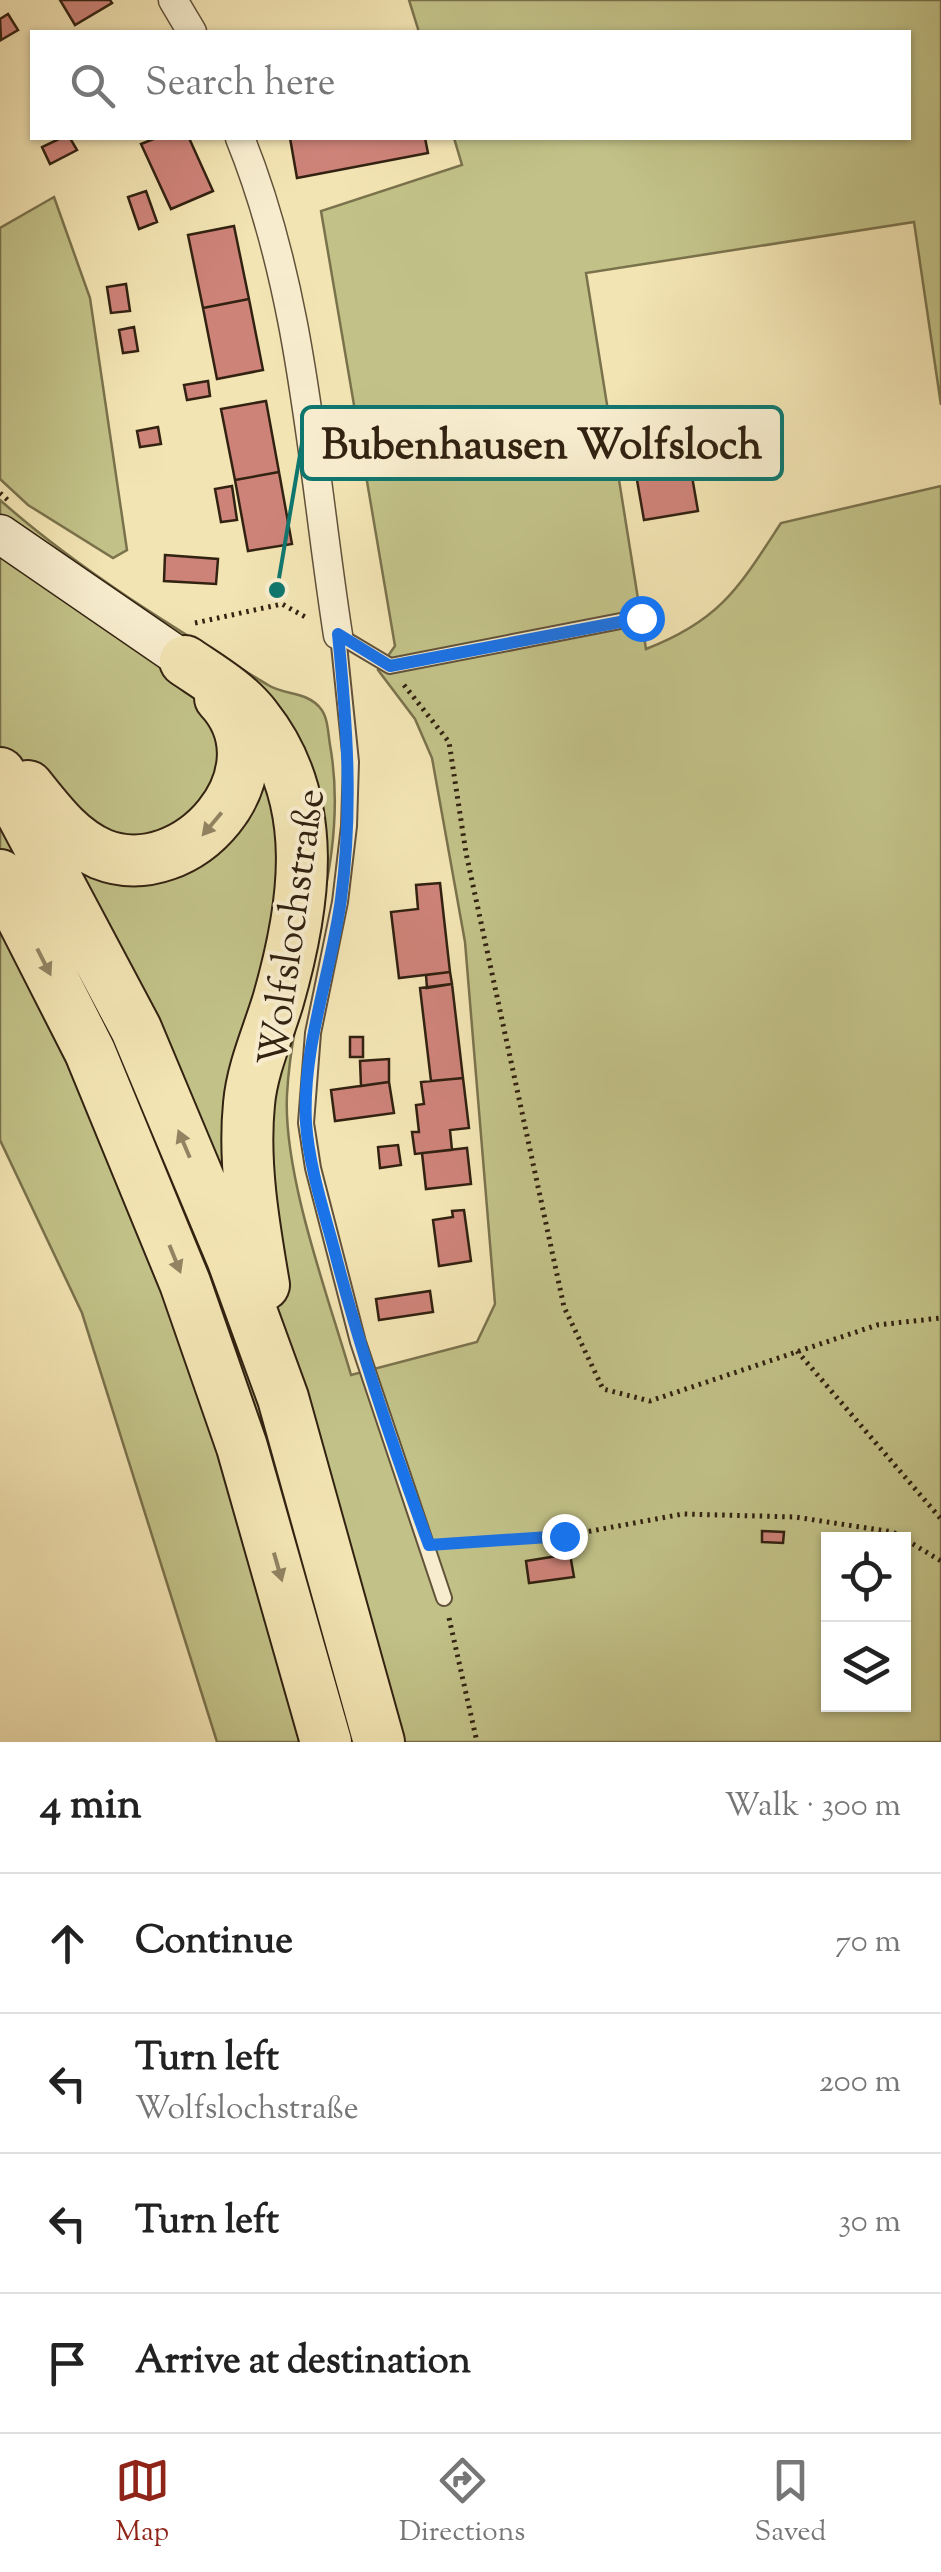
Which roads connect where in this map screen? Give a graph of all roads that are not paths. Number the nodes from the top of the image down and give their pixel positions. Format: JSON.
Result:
{"nodes":[{"id":1,"x":173,"y":0,"type":"edge"},
{"id":2,"x":191,"y":30,"type":"edge"},
{"id":3,"x":241,"y":140,"type":"edge"},
{"id":4,"x":10,"y":522,"type":"edge"},
{"id":5,"x":641,"y":618,"type":"dead end"},
{"id":6,"x":338,"y":634,"type":"junction"},
{"id":7,"x":190,"y":642,"type":"junction"},
{"id":8,"x":0,"y":750,"type":"edge"},
{"id":9,"x":0,"y":773,"type":"edge"},
{"id":10,"x":0,"y":875,"type":"edge"},
{"id":11,"x":283,"y":1398,"type":"junction"},
{"id":12,"x":444,"y":1598,"type":"road end"},
{"id":13,"x":326,"y":1742,"type":"edge"},
{"id":14,"x":378,"y":1742,"type":"edge"}],
"edges":[{"from":1,"to":2,"type":"street"},
{"from":3,"to":6,"type":"street","name":"Wolfslochstraße"},
{"from":4,"to":7,"type":"street"},
{"from":5,"to":6,"type":"lane"},
{"from":6,"to":12,"type":"lane","name":"Wolfslochstraße"},
{"from":7,"to":8,"type":"highway","one_way":true},
{"from":7,"to":11,"type":"highway"},
{"from":11,"to":9,"type":"highway","one_way":true},
{"from":10,"to":13,"type":"highway","one_way":true},
{"from":11,"to":14,"type":"highway"}]}
